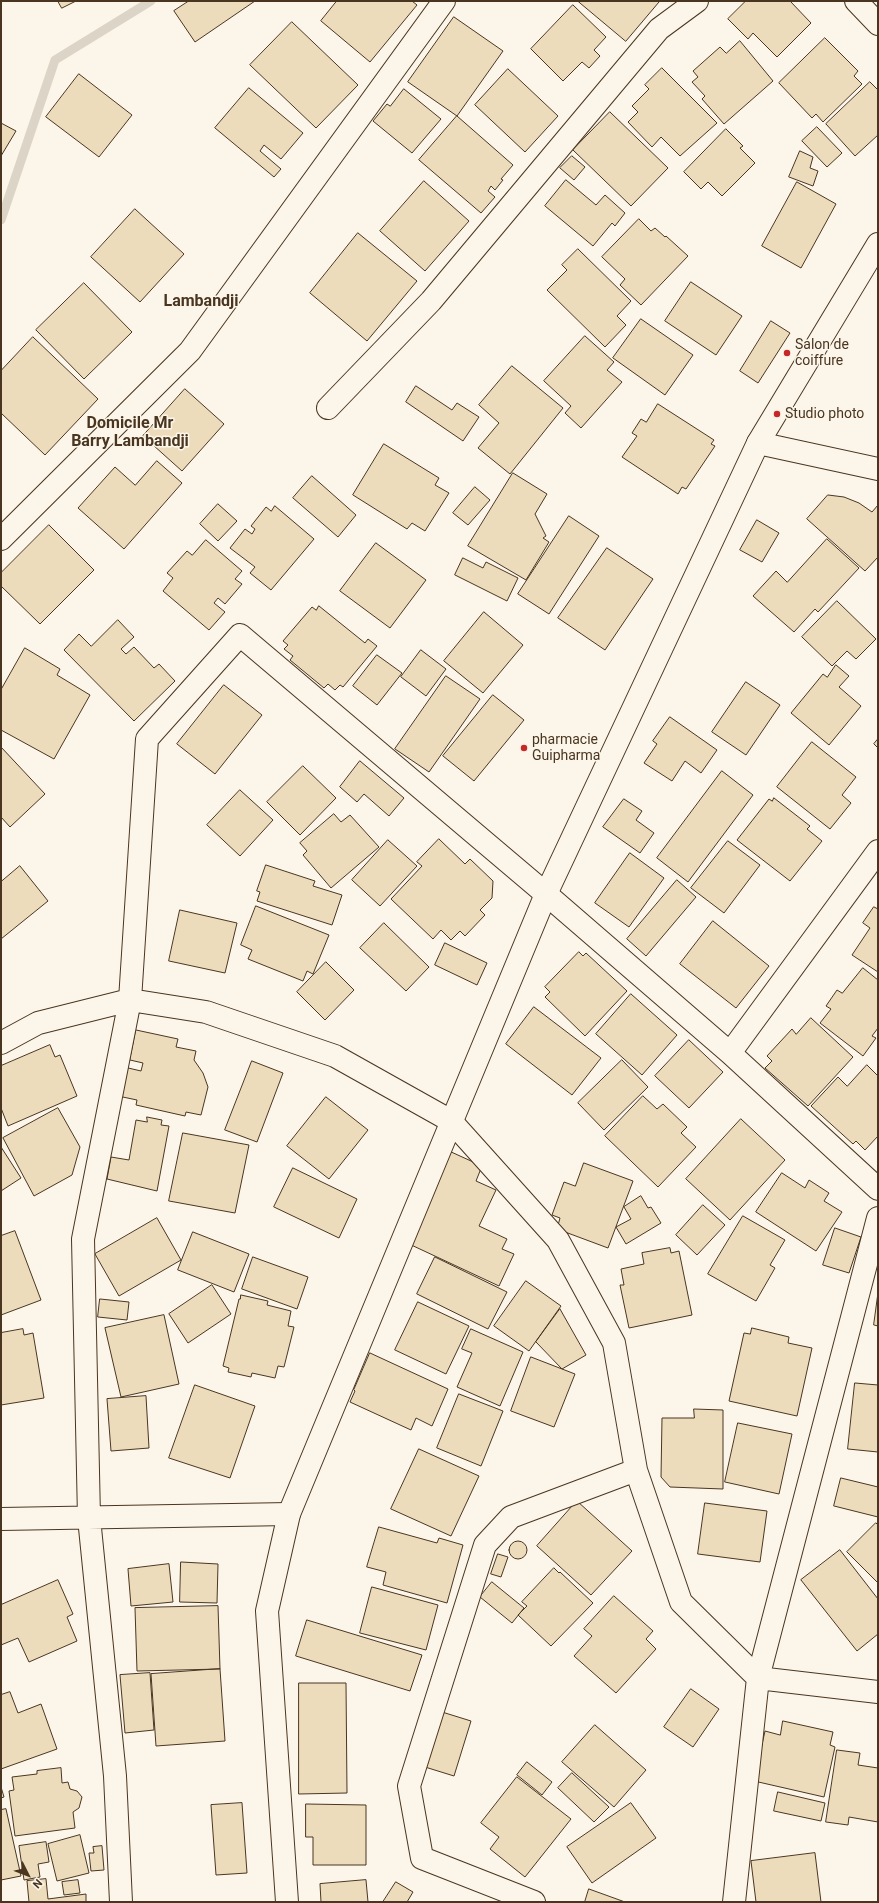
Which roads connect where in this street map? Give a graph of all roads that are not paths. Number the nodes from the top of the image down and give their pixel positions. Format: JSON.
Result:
{"nodes":[{"id":1,"x":444,"y":1,"type":"edge"},
{"id":2,"x":698,"y":1,"type":"edge"},
{"id":3,"x":856,"y":1,"type":"edge"},
{"id":4,"x":878,"y":24,"type":"edge"},
{"id":5,"x":878,"y":244,"type":"edge"},
{"id":6,"x":328,"y":408,"type":"dead end"},
{"id":7,"x":758,"y":444,"type":"junction"},
{"id":8,"x":878,"y":469,"type":"edge"},
{"id":9,"x":1,"y":538,"type":"edge"},
{"id":10,"x":878,"y":851,"type":"edge"},
{"id":11,"x":546,"y":894,"type":"junction"},
{"id":12,"x":130,"y":1000,"type":"junction"},
{"id":13,"x":1,"y":1043,"type":"edge"},
{"id":14,"x":730,"y":1052,"type":"junction"},
{"id":15,"x":451,"y":1121,"type":"junction"},
{"id":16,"x":878,"y":1189,"type":"edge"},
{"id":17,"x":878,"y":1218,"type":"edge"},
{"id":18,"x":636,"y":1470,"type":"junction"},
{"id":19,"x":289,"y":1514,"type":"junction"},
{"id":20,"x":1,"y":1518,"type":"edge"},
{"id":21,"x":89,"y":1518,"type":"junction"},
{"id":22,"x":758,"y":1678,"type":"junction"},
{"id":23,"x":878,"y":1692,"type":"edge"},
{"id":24,"x":121,"y":1902,"type":"edge"},
{"id":25,"x":287,"y":1902,"type":"edge"},
{"id":26,"x":534,"y":1902,"type":"edge"},
{"id":27,"x":734,"y":1902,"type":"edge"}],
"edges":[{"from":1,"to":9,"type":"street"},
{"from":2,"to":6,"type":"street"},
{"from":3,"to":4,"type":"street"},
{"from":5,"to":7,"type":"street"},
{"from":7,"to":8,"type":"street"},
{"from":7,"to":11,"type":"street"},
{"from":10,"to":14,"type":"street"},
{"from":11,"to":12,"type":"street"},
{"from":11,"to":14,"type":"street"},
{"from":11,"to":15,"type":"street"},
{"from":12,"to":13,"type":"street"},
{"from":12,"to":15,"type":"street"},
{"from":12,"to":21,"type":"street"},
{"from":14,"to":16,"type":"street"},
{"from":15,"to":18,"type":"street"},
{"from":15,"to":19,"type":"street"},
{"from":17,"to":22,"type":"street"},
{"from":18,"to":22,"type":"street"},
{"from":18,"to":26,"type":"street"},
{"from":19,"to":21,"type":"street"},
{"from":19,"to":25,"type":"street"},
{"from":20,"to":21,"type":"street"},
{"from":21,"to":24,"type":"street"},
{"from":22,"to":23,"type":"street"},
{"from":22,"to":27,"type":"street"}]}
